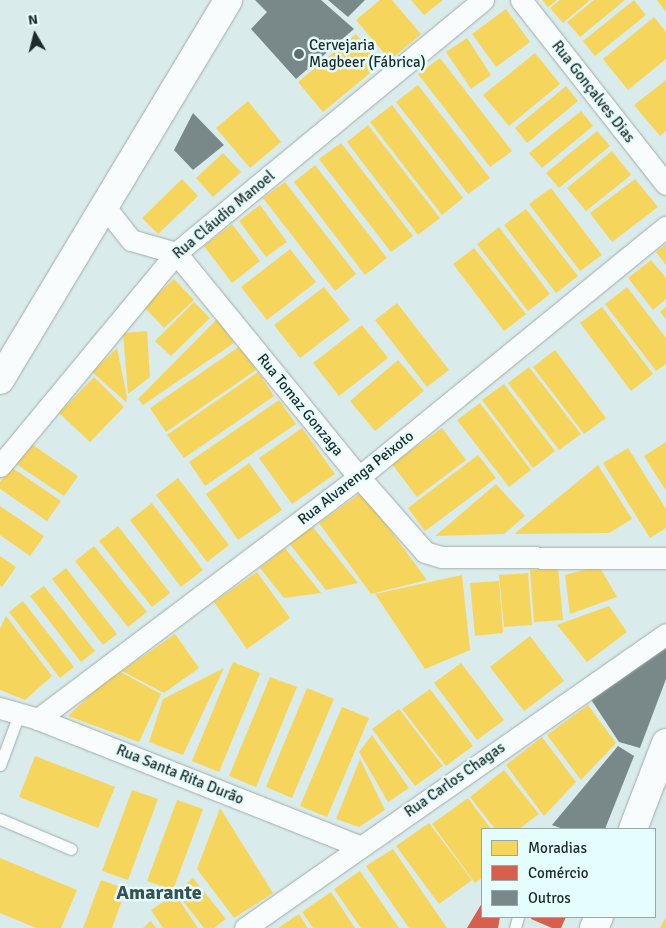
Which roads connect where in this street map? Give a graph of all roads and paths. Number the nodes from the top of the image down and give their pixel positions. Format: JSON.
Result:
{"nodes":[{"id":1,"x":228,"y":0,"type":"edge"},
{"id":2,"x":483,"y":0,"type":"edge"},
{"id":3,"x":521,"y":0,"type":"edge"},
{"id":4,"x":666,"y":184,"type":"edge"},
{"id":5,"x":105,"y":207,"type":"junction"},
{"id":6,"x":666,"y":227,"type":"edge"},
{"id":7,"x":176,"y":253,"type":"junction"},
{"id":8,"x":0,"y":380,"type":"edge"},
{"id":9,"x":0,"y":466,"type":"edge"},
{"id":10,"x":359,"y":477,"type":"junction"},
{"id":11,"x":666,"y":558,"type":"edge"},
{"id":12,"x":666,"y":634,"type":"edge"},
{"id":13,"x":19,"y":714,"type":"edge"},
{"id":14,"x":666,"y":743,"type":"edge"},
{"id":15,"x":0,"y":765,"type":"edge"},
{"id":16,"x":0,"y":819,"type":"edge"},
{"id":17,"x":633,"y":828,"type":"edge"},
{"id":18,"x":359,"y":846,"type":"junction"},
{"id":19,"x":71,"y":849,"type":"dead end"},
{"id":20,"x":245,"y":928,"type":"edge"}],
"edges":[{"from":1,"to":5,"type":"main road"},
{"from":2,"to":7,"type":"street","name":"Rua Cláudio Manoel"},
{"from":3,"to":4,"type":"street","name":"Rua Gonçalves Dias"},
{"from":5,"to":7,"type":"street"},
{"from":5,"to":8,"type":"main road"},
{"from":6,"to":10,"type":"street","name":"Rua Alvarenga Peixoto"},
{"from":7,"to":9,"type":"street","name":"Rua Cláudio Manoel"},
{"from":7,"to":10,"type":"street","name":"Rua Tomaz Gonzaga"},
{"from":10,"to":11,"type":"street","name":"Rua Tomaz Gonzaga"},
{"from":10,"to":13,"type":"street","name":"Rua Alvarenga Peixoto"},
{"from":12,"to":18,"type":"street","name":"Rua Carlos Chagas"},
{"from":13,"to":15,"type":"lane"},
{"from":13,"to":18,"type":"street","name":"Rua Santa Rita Durão"},
{"from":14,"to":17,"type":"main road"},
{"from":16,"to":19,"type":"lane"},
{"from":18,"to":20,"type":"street","name":"Rua Carlos Chagas"}]}
